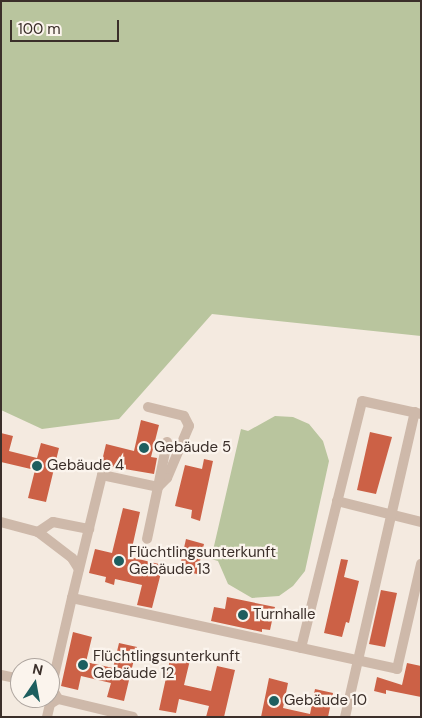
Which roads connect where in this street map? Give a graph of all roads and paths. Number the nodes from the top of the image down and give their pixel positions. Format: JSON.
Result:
{"nodes":[{"id":1,"x":148,"y":407,"type":"dead end"},
{"id":2,"x":418,"y":413,"type":"edge"},
{"id":3,"x":167,"y":442,"type":"dead end"},
{"id":4,"x":158,"y":487,"type":"junction"},
{"id":5,"x":337,"y":501,"type":"junction"},
{"id":6,"x":391,"y":514,"type":"junction"},
{"id":7,"x":1,"y":522,"type":"edge"},
{"id":8,"x":421,"y":522,"type":"edge"},
{"id":9,"x":89,"y":529,"type":"junction"},
{"id":10,"x":38,"y":532,"type":"junction"},
{"id":11,"x":146,"y":539,"type":"dead end"},
{"id":12,"x":421,"y":564,"type":"edge"},
{"id":13,"x":80,"y":569,"type":"junction"},
{"id":14,"x":72,"y":598,"type":"junction"},
{"id":15,"x":301,"y":648,"type":"junction"},
{"id":16,"x":58,"y":658,"type":"edge"},
{"id":17,"x":358,"y":660,"type":"junction"},
{"id":18,"x":60,"y":699,"type":"edge"},
{"id":19,"x":133,"y":717,"type":"edge"},
{"id":20,"x":346,"y":717,"type":"edge"}],
"edges":[{"from":1,"to":4,"type":"lane"},
{"from":2,"to":5,"type":"lane"},
{"from":2,"to":6,"type":"lane"},
{"from":3,"to":4,"type":"lane"},
{"from":4,"to":9,"type":"lane"},
{"from":4,"to":11,"type":"lane"},
{"from":5,"to":6,"type":"lane"},
{"from":5,"to":15,"type":"lane"},
{"from":6,"to":8,"type":"lane"},
{"from":6,"to":17,"type":"lane"},
{"from":7,"to":10,"type":"lane"},
{"from":9,"to":10,"type":"lane"},
{"from":9,"to":13,"type":"lane"},
{"from":10,"to":13,"type":"lane"},
{"from":12,"to":17,"type":"lane"},
{"from":13,"to":14,"type":"lane"},
{"from":14,"to":15,"type":"lane"},
{"from":14,"to":16,"type":"lane"},
{"from":15,"to":17,"type":"lane"},
{"from":17,"to":20,"type":"lane"},
{"from":18,"to":19,"type":"lane"}]}
